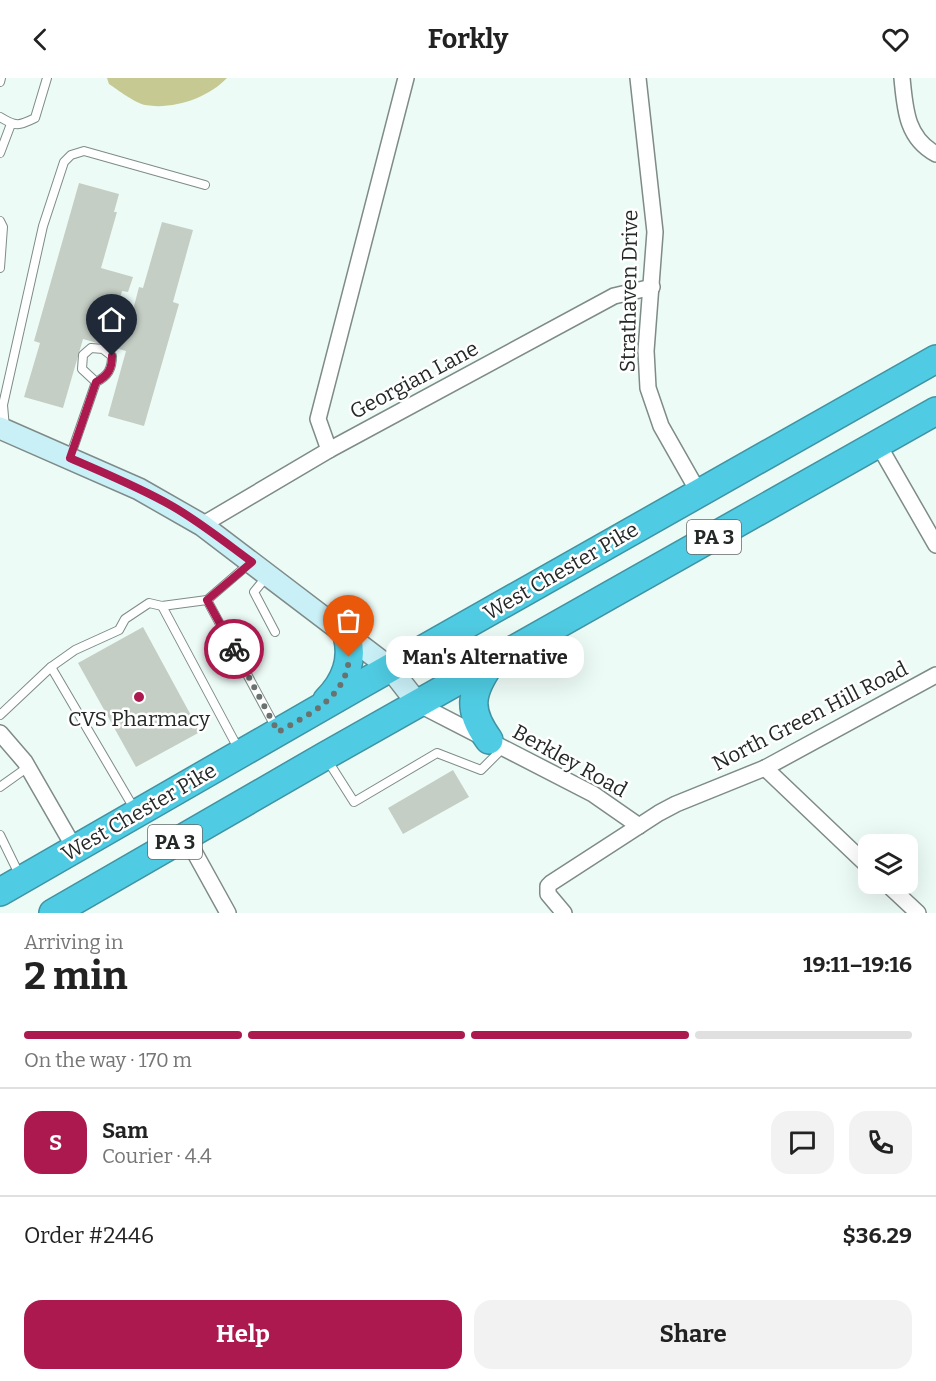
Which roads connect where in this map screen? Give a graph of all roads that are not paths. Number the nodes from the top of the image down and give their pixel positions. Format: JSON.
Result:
{"nodes":[{"id":1,"x":1,"y":78,"type":"edge"},
{"id":2,"x":47,"y":78,"type":"edge"},
{"id":3,"x":406,"y":78,"type":"edge"},
{"id":4,"x":638,"y":78,"type":"edge"},
{"id":5,"x":902,"y":78,"type":"edge"},
{"id":6,"x":0,"y":82,"type":"edge"},
{"id":7,"x":0,"y":117,"type":"edge"},
{"id":8,"x":11,"y":124,"type":"junction"},
{"id":9,"x":0,"y":153,"type":"edge"},
{"id":10,"x":936,"y":154,"type":"edge"},
{"id":11,"x":206,"y":185,"type":"dead end"},
{"id":12,"x":0,"y":221,"type":"edge"},
{"id":13,"x":0,"y":268,"type":"edge"},
{"id":14,"x":652,"y":287,"type":"junction"},
{"id":15,"x":936,"y":359,"type":"edge"},
{"id":16,"x":96,"y":382,"type":"junction"},
{"id":17,"x":936,"y":411,"type":"edge"},
{"id":18,"x":2,"y":433,"type":"edge"},
{"id":19,"x":878,"y":444,"type":"junction"},
{"id":20,"x":329,"y":450,"type":"junction"},
{"id":21,"x":70,"y":458,"type":"junction"},
{"id":22,"x":699,"y":493,"type":"junction"},
{"id":23,"x":202,"y":525,"type":"junction"},
{"id":24,"x":936,"y":545,"type":"edge"},
{"id":25,"x":260,"y":569,"type":"junction"},
{"id":26,"x":207,"y":600,"type":"junction"},
{"id":27,"x":162,"y":606,"type":"junction"},
{"id":28,"x":275,"y":632,"type":"dead end"},
{"id":29,"x":346,"y":635,"type":"junction"},
{"id":30,"x":491,"y":662,"type":"junction"},
{"id":31,"x":51,"y":667,"type":"junction"},
{"id":32,"x":390,"y":668,"type":"junction"},
{"id":33,"x":936,"y":675,"type":"edge"},
{"id":34,"x":418,"y":704,"type":"junction"},
{"id":35,"x":320,"y":708,"type":"junction"},
{"id":36,"x":0,"y":715,"type":"edge"},
{"id":37,"x":0,"y":732,"type":"edge"},
{"id":38,"x":278,"y":732,"type":"junction"},
{"id":39,"x":496,"y":744,"type":"junction"},
{"id":40,"x":241,"y":753,"type":"junction"},
{"id":41,"x":325,"y":756,"type":"junction"},
{"id":42,"x":28,"y":767,"type":"junction"},
{"id":43,"x":765,"y":768,"type":"junction"},
{"id":44,"x":0,"y":787,"type":"edge"},
{"id":45,"x":136,"y":813,"type":"junction"},
{"id":46,"x":639,"y":826,"type":"junction"},
{"id":47,"x":0,"y":835,"type":"edge"},
{"id":48,"x":186,"y":837,"type":"junction"},
{"id":49,"x":75,"y":849,"type":"junction"},
{"id":50,"x":858,"y":856,"type":"edge"},
{"id":51,"x":11,"y":886,"type":"edge"},
{"id":52,"x":898,"y":894,"type":"edge"},
{"id":53,"x":53,"y":913,"type":"edge"},
{"id":54,"x":228,"y":913,"type":"edge"},
{"id":55,"x":564,"y":913,"type":"edge"},
{"id":56,"x":918,"y":913,"type":"edge"}],
"edges":[{"from":1,"to":6,"type":"lane"},
{"from":2,"to":8,"type":"lane"},
{"from":3,"to":20,"type":"street"},
{"from":4,"to":14,"type":"street","name":"Strathaven Drive"},
{"from":5,"to":10,"type":"street"},
{"from":7,"to":8,"type":"lane"},
{"from":8,"to":9,"type":"lane"},
{"from":11,"to":18,"type":"lane"},
{"from":12,"to":13,"type":"lane"},
{"from":14,"to":20,"type":"street","name":"Georgian Lane"},
{"from":14,"to":22,"type":"street","name":"Strathaven Drive"},
{"from":15,"to":22,"type":"highway","name":"West Chester Pike","number":"PA 3"},
{"from":16,"to":16,"type":"lane"},
{"from":16,"to":21,"type":"lane"},
{"from":17,"to":19,"type":"highway","number":"PA 3"},
{"from":18,"to":21,"type":"street"},
{"from":19,"to":24,"type":"street"},
{"from":19,"to":30,"type":"highway","number":"PA 3"},
{"from":20,"to":23,"type":"street","name":"Georgian Lane"},
{"from":21,"to":23,"type":"street"},
{"from":22,"to":32,"type":"highway","name":"West Chester Pike","number":"PA 3"},
{"from":23,"to":25,"type":"street"},
{"from":25,"to":26,"type":"lane"},
{"from":25,"to":28,"type":"lane"},
{"from":25,"to":29,"type":"street"},
{"from":26,"to":27,"type":"lane"},
{"from":26,"to":38,"type":"lane"},
{"from":27,"to":31,"type":"lane"},
{"from":27,"to":40,"type":"lane"},
{"from":29,"to":32,"type":"street"},
{"from":29,"to":35,"type":"highway"},
{"from":30,"to":34,"type":"highway","number":"PA 3"},
{"from":30,"to":39,"type":"highway"},
{"from":31,"to":36,"type":"lane"},
{"from":31,"to":45,"type":"lane"},
{"from":32,"to":34,"type":"street"},
{"from":32,"to":35,"type":"highway","name":"West Chester Pike","number":"PA 3"},
{"from":33,"to":43,"type":"street","name":"North Green Hill Road"},
{"from":34,"to":39,"type":"street","name":"Berkley Road"},
{"from":34,"to":41,"type":"highway","number":"PA 3"},
{"from":35,"to":38,"type":"highway","name":"West Chester Pike","number":"PA 3"},
{"from":37,"to":42,"type":"street"},
{"from":38,"to":40,"type":"highway","name":"West Chester Pike","number":"PA 3"},
{"from":39,"to":41,"type":"lane"},
{"from":39,"to":46,"type":"street","name":"Berkley Road"},
{"from":40,"to":45,"type":"highway","name":"West Chester Pike","number":"PA 3"},
{"from":41,"to":48,"type":"highway","number":"PA 3"},
{"from":42,"to":44,"type":"lane"},
{"from":42,"to":49,"type":"street"},
{"from":43,"to":46,"type":"street","name":"North Green Hill Road"},
{"from":43,"to":50,"type":"street"},
{"from":45,"to":49,"type":"highway","name":"West Chester Pike","number":"PA 3"},
{"from":46,"to":55,"type":"street","name":"Berkley Road"},
{"from":47,"to":51,"type":"lane"},
{"from":48,"to":53,"type":"highway","number":"PA 3"},
{"from":48,"to":54,"type":"street"},
{"from":49,"to":51,"type":"highway","name":"West Chester Pike","number":"PA 3"},
{"from":52,"to":56,"type":"street"}]}
